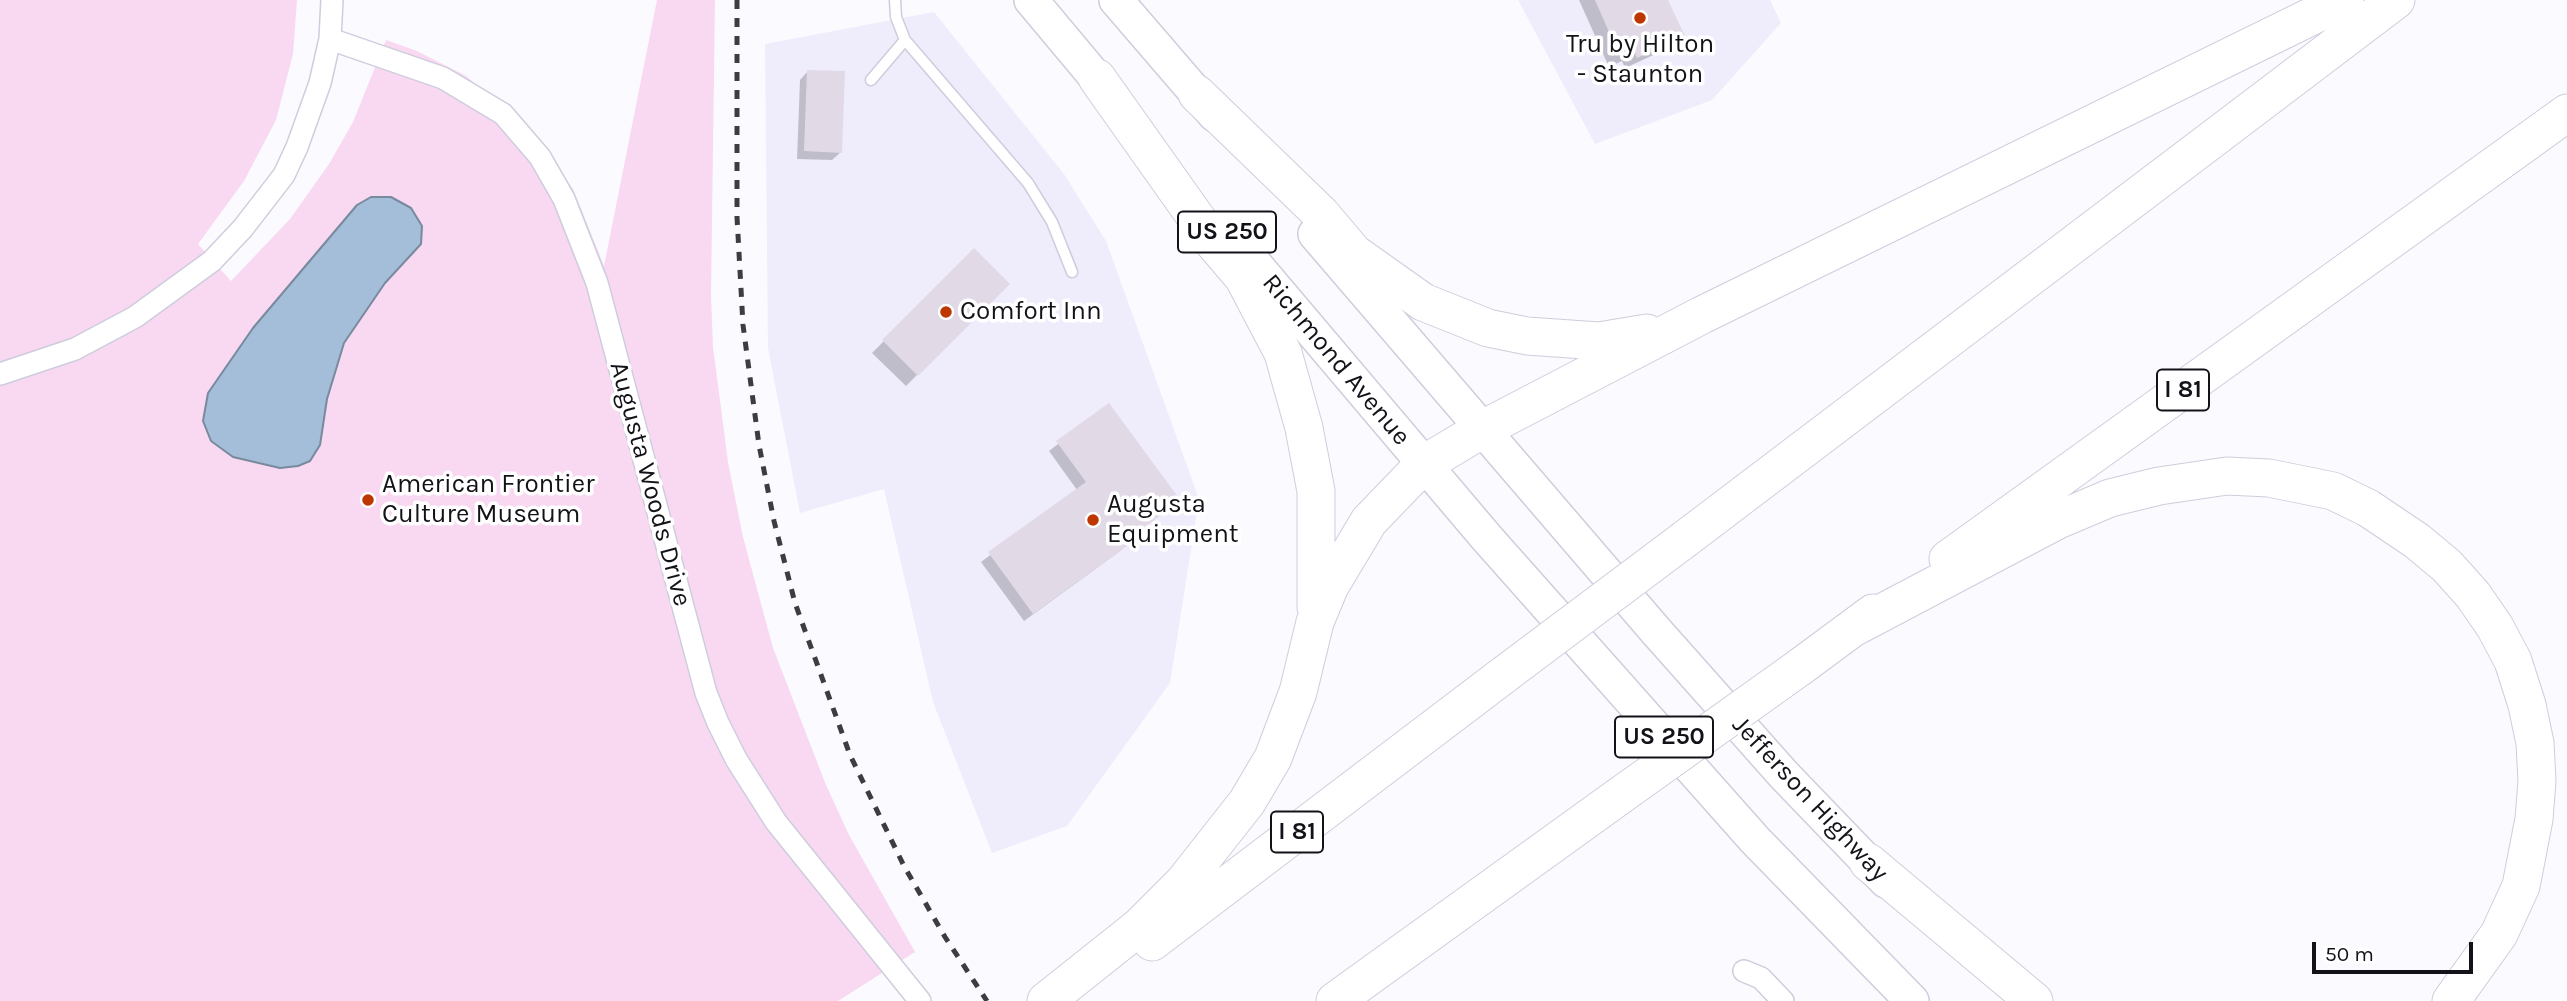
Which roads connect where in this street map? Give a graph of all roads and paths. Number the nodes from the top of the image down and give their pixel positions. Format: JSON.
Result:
{"nodes":[{"id":1,"x":332,"y":0,"type":"edge"},
{"id":2,"x":895,"y":0,"type":"edge"},
{"id":3,"x":1031,"y":0,"type":"edge"},
{"id":4,"x":1116,"y":0,"type":"edge"},
{"id":5,"x":2345,"y":0,"type":"edge"},
{"id":6,"x":2396,"y":0,"type":"edge"},
{"id":7,"x":330,"y":39,"type":"junction"},
{"id":8,"x":905,"y":40,"type":"junction"},
{"id":9,"x":1097,"y":78,"type":"junction"},
{"id":10,"x":871,"y":80,"type":"dead end"},
{"id":11,"x":1197,"y":94,"type":"junction"},
{"id":12,"x":2567,"y":113,"type":"edge"},
{"id":13,"x":1072,"y":272,"type":"dead end"},
{"id":14,"x":1702,"y":316,"type":"junction"},
{"id":15,"x":0,"y":374,"type":"edge"},
{"id":16,"x":1481,"y":430,"type":"junction"},
{"id":17,"x":1424,"y":464,"type":"junction"},
{"id":18,"x":1315,"y":622,"type":"junction"},
{"id":19,"x":1853,"y":628,"type":"junction"},
{"id":20,"x":1868,"y":862,"type":"junction"},
{"id":21,"x":1744,"y":971,"type":"dead end"},
{"id":22,"x":1080,"y":989,"type":"edge"},
{"id":23,"x":2452,"y":997,"type":"edge"},
{"id":24,"x":920,"y":1001,"type":"edge"},
{"id":25,"x":1046,"y":1001,"type":"edge"},
{"id":26,"x":1335,"y":1001,"type":"edge"},
{"id":27,"x":1783,"y":1001,"type":"edge"},
{"id":28,"x":1912,"y":1001,"type":"edge"},
{"id":29,"x":2011,"y":1001,"type":"edge"},
{"id":30,"x":2034,"y":1001,"type":"edge"}],
"edges":[{"from":1,"to":7,"type":"street"},
{"from":2,"to":8,"type":"lane"},
{"from":3,"to":9,"type":"main road","name":"Richmond Avenue","number":"US 250"},
{"from":4,"to":11,"type":"main road","number":"US 250"},
{"from":5,"to":14,"type":"highway"},
{"from":6,"to":22,"type":"highway","number":"I 81","bridge":true},
{"from":7,"to":15,"type":"street"},
{"from":7,"to":24,"type":"street","name":"Augusta Woods Drive"},
{"from":8,"to":10,"type":"lane"},
{"from":8,"to":13,"type":"lane"},
{"from":9,"to":17,"type":"main road","name":"Richmond Avenue","number":"US 250"},
{"from":9,"to":18,"type":"highway"},
{"from":11,"to":14,"type":"highway"},
{"from":11,"to":16,"type":"main road","number":"US 250"},
{"from":12,"to":19,"type":"highway","number":"I 81"},
{"from":14,"to":16,"type":"highway"},
{"from":16,"to":17,"type":"highway"},
{"from":16,"to":20,"type":"main road","name":"Jefferson Highway","number":"US 250"},
{"from":17,"to":18,"type":"highway"},
{"from":17,"to":28,"type":"main road","number":"US 250"},
{"from":18,"to":22,"type":"highway"},
{"from":19,"to":23,"type":"highway"},
{"from":19,"to":26,"type":"highway","number":"I 81","bridge":true},
{"from":20,"to":29,"type":"main road","name":"Jefferson Highway","number":"US 250"},
{"from":20,"to":30,"type":"highway"},
{"from":21,"to":27,"type":"street"},
{"from":22,"to":25,"type":"highway"}]}
